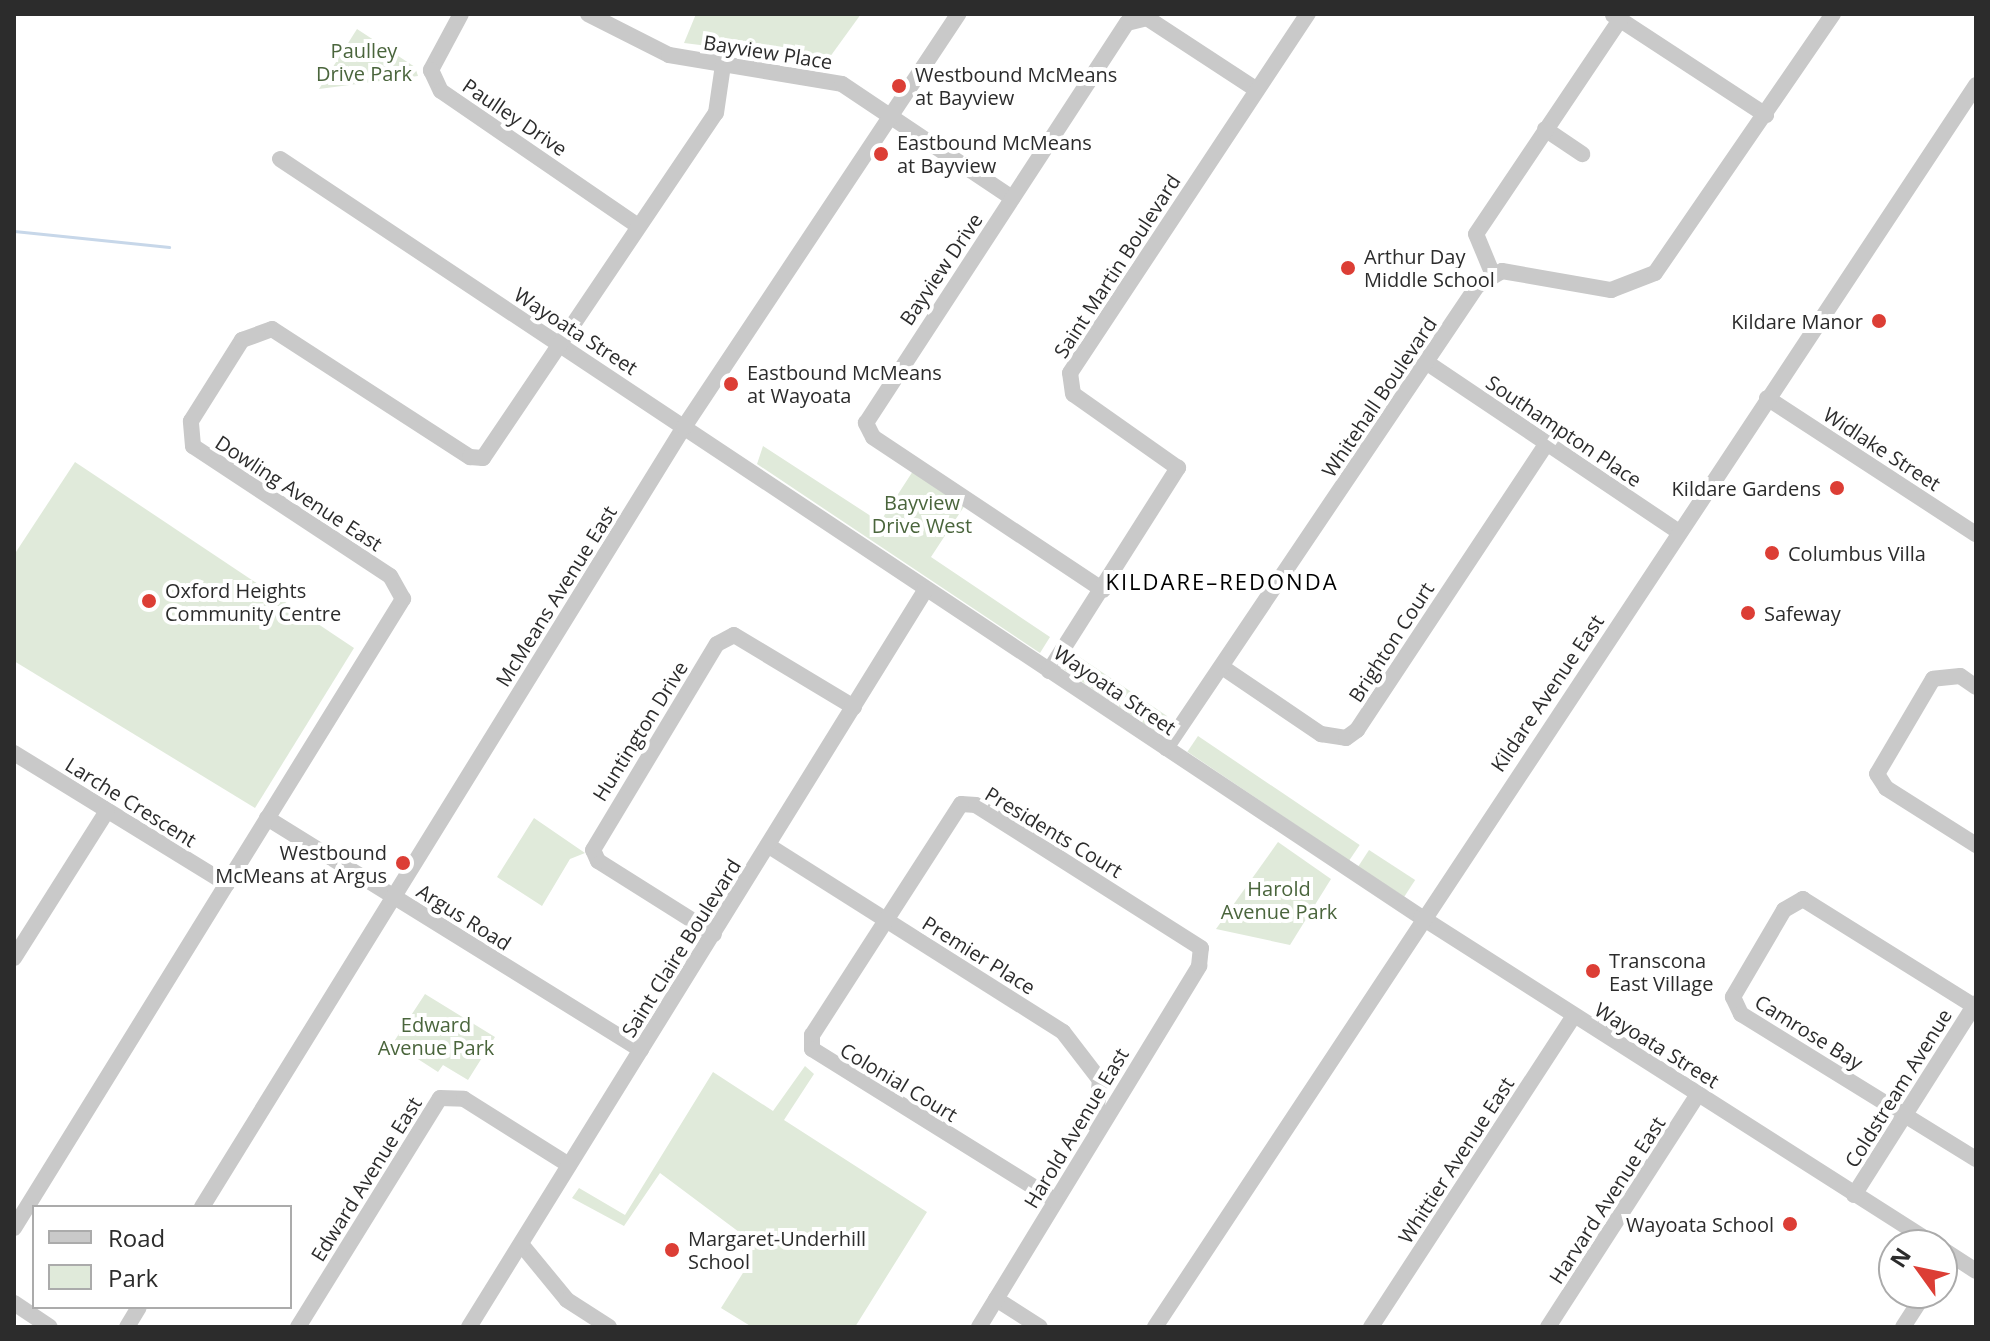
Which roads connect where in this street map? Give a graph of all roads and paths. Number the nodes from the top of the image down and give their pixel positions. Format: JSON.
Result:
{"nodes":[{"id":1,"x":461,"y":14,"type":"edge"},
{"id":2,"x":588,"y":14,"type":"edge"},
{"id":3,"x":958,"y":14,"type":"edge"},
{"id":4,"x":1308,"y":14,"type":"edge"},
{"id":5,"x":1833,"y":14,"type":"edge"},
{"id":6,"x":1616,"y":17,"type":"edge"},
{"id":7,"x":723,"y":65,"type":"junction"},
{"id":8,"x":1976,"y":85,"type":"edge"},
{"id":9,"x":1257,"y":90,"type":"junction"},
{"id":10,"x":1766,"y":115,"type":"junction"},
{"id":11,"x":889,"y":117,"type":"junction"},
{"id":12,"x":1545,"y":129,"type":"junction"},
{"id":13,"x":1582,"y":154,"type":"dead end"},
{"id":14,"x":280,"y":159,"type":"dead end"},
{"id":15,"x":1012,"y":198,"type":"junction"},
{"id":16,"x":638,"y":226,"type":"junction"},
{"id":17,"x":1493,"y":275,"type":"junction"},
{"id":18,"x":560,"y":345,"type":"junction"},
{"id":19,"x":1426,"y":362,"type":"junction"},
{"id":20,"x":1767,"y":398,"type":"junction"},
{"id":21,"x":684,"y":427,"type":"junction"},
{"id":22,"x":1547,"y":443,"type":"junction"},
{"id":23,"x":1679,"y":532,"type":"junction"},
{"id":24,"x":1976,"y":534,"type":"edge"},
{"id":25,"x":926,"y":589,"type":"junction"},
{"id":26,"x":1103,"y":590,"type":"junction"},
{"id":27,"x":1222,"y":667,"type":"junction"},
{"id":28,"x":1049,"y":671,"type":"junction"},
{"id":29,"x":1976,"y":687,"type":"edge"},
{"id":30,"x":854,"y":707,"type":"junction"},
{"id":31,"x":1166,"y":748,"type":"junction"},
{"id":32,"x":14,"y":753,"type":"edge"},
{"id":33,"x":107,"y":811,"type":"junction"},
{"id":34,"x":267,"y":818,"type":"junction"},
{"id":35,"x":1976,"y":845,"type":"edge"},
{"id":36,"x":769,"y":846,"type":"junction"},
{"id":37,"x":227,"y":884,"type":"junction"},
{"id":38,"x":394,"y":897,"type":"junction"},
{"id":39,"x":1421,"y":917,"type":"junction"},
{"id":40,"x":884,"y":919,"type":"junction"},
{"id":41,"x":714,"y":934,"type":"junction"},
{"id":42,"x":1201,"y":948,"type":"joint"},
{"id":43,"x":14,"y":958,"type":"edge"},
{"id":44,"x":1975,"y":1004,"type":"edge"},
{"id":45,"x":1574,"y":1016,"type":"junction"},
{"id":46,"x":641,"y":1050,"type":"junction"},
{"id":47,"x":1698,"y":1094,"type":"junction"},
{"id":48,"x":1905,"y":1115,"type":"junction"},
{"id":49,"x":1091,"y":1141,"type":"junction"},
{"id":50,"x":1976,"y":1159,"type":"edge"},
{"id":51,"x":569,"y":1165,"type":"junction"},
{"id":52,"x":1854,"y":1195,"type":"junction"},
{"id":53,"x":1055,"y":1200,"type":"junction"},
{"id":54,"x":203,"y":1205,"type":"edge"},
{"id":55,"x":14,"y":1228,"type":"edge"},
{"id":56,"x":1905,"y":1229,"type":"edge"},
{"id":57,"x":521,"y":1244,"type":"junction"},
{"id":58,"x":1958,"y":1262,"type":"edge"},
{"id":59,"x":1976,"y":1271,"type":"edge"},
{"id":60,"x":996,"y":1299,"type":"junction"},
{"id":61,"x":14,"y":1303,"type":"edge"},
{"id":62,"x":138,"y":1309,"type":"edge"},
{"id":63,"x":1915,"y":1309,"type":"edge"},
{"id":64,"x":50,"y":1327,"type":"edge"},
{"id":65,"x":127,"y":1327,"type":"edge"},
{"id":66,"x":298,"y":1327,"type":"edge"},
{"id":67,"x":469,"y":1327,"type":"edge"},
{"id":68,"x":609,"y":1327,"type":"edge"},
{"id":69,"x":979,"y":1327,"type":"edge"},
{"id":70,"x":1040,"y":1327,"type":"edge"},
{"id":71,"x":1155,"y":1327,"type":"edge"},
{"id":72,"x":1371,"y":1327,"type":"edge"},
{"id":73,"x":1548,"y":1327,"type":"edge"},
{"id":74,"x":1903,"y":1327,"type":"edge"}],
"edges":[{"from":1,"to":16,"type":"street","name":"Paulley Drive"},
{"from":2,"to":7,"type":"street","name":"Bayview Place"},
{"from":3,"to":11,"type":"street","name":"McMeans Avenue East"},
{"from":4,"to":9,"type":"street","name":"Saint Martin Boulevard"},
{"from":5,"to":10,"type":"street"},
{"from":6,"to":10,"type":"street"},
{"from":6,"to":12,"type":"street"},
{"from":7,"to":11,"type":"street","name":"Bayview Place"},
{"from":7,"to":16,"type":"street","name":"Dowling Avenue East"},
{"from":8,"to":20,"type":"street","name":"Kildare Avenue East"},
{"from":9,"to":15,"type":"street","name":"Bayview Drive"},
{"from":9,"to":26,"type":"street","name":"Saint Martin Boulevard"},
{"from":10,"to":17,"type":"street"},
{"from":11,"to":15,"type":"street","name":"Bayview Place"},
{"from":11,"to":21,"type":"street","name":"McMeans Avenue East"},
{"from":12,"to":13,"type":"street"},
{"from":12,"to":17,"type":"street"},
{"from":14,"to":18,"type":"street","name":"Wayoata Street"},
{"from":15,"to":26,"type":"street","name":"Bayview Drive"},
{"from":16,"to":18,"type":"street","name":"Dowling Avenue East"},
{"from":17,"to":19,"type":"street","name":"Whitehall Boulevard"},
{"from":18,"to":21,"type":"street","name":"Wayoata Street"},
{"from":18,"to":34,"type":"street","name":"Dowling Avenue East"},
{"from":19,"to":22,"type":"street","name":"Southampton Place"},
{"from":19,"to":27,"type":"street","name":"Whitehall Boulevard"},
{"from":20,"to":23,"type":"street","name":"Kildare Avenue East"},
{"from":20,"to":24,"type":"street","name":"Widlake Street"},
{"from":21,"to":25,"type":"street","name":"Wayoata Street"},
{"from":21,"to":38,"type":"street","name":"McMeans Avenue East"},
{"from":22,"to":23,"type":"street","name":"Southampton Place"},
{"from":22,"to":27,"type":"street","name":"Brighton Court"},
{"from":23,"to":39,"type":"street","name":"Kildare Avenue East"},
{"from":25,"to":28,"type":"street","name":"Wayoata Street"},
{"from":25,"to":30,"type":"street","name":"Saint Claire Boulevard"},
{"from":26,"to":28,"type":"street","name":"Saint Martin Boulevard"},
{"from":27,"to":31,"type":"street","name":"Whitehall Boulevard"},
{"from":28,"to":31,"type":"street","name":"Wayoata Street"},
{"from":29,"to":35,"type":"street"},
{"from":30,"to":36,"type":"street","name":"Saint Claire Boulevard"},
{"from":30,"to":41,"type":"street","name":"Huntington Drive"},
{"from":31,"to":39,"type":"street","name":"Wayoata Street"},
{"from":32,"to":33,"type":"street","name":"Larche Crescent"},
{"from":33,"to":37,"type":"street","name":"Larche Crescent"},
{"from":33,"to":43,"type":"street"},
{"from":34,"to":37,"type":"street","name":"Dowling Avenue East"},
{"from":34,"to":38,"type":"street","name":"Argus Road"},
{"from":36,"to":40,"type":"street","name":"Premier Place"},
{"from":36,"to":41,"type":"street","name":"Saint Claire Boulevard"},
{"from":37,"to":55,"type":"street","name":"Dowling Avenue East"},
{"from":38,"to":46,"type":"street","name":"Argus Road"},
{"from":38,"to":54,"type":"street","name":"McMeans Avenue East"},
{"from":39,"to":45,"type":"street","name":"Wayoata Street"},
{"from":39,"to":71,"type":"street","name":"Kildare Avenue East"},
{"from":40,"to":42,"type":"street","name":"Presidents Court"},
{"from":40,"to":49,"type":"street","name":"Premier Place"},
{"from":40,"to":53,"type":"street","name":"Colonial Court"},
{"from":41,"to":46,"type":"street","name":"Saint Claire Boulevard"},
{"from":42,"to":49,"type":"street","name":"Harold Avenue East"},
{"from":44,"to":48,"type":"street","name":"Coldstream Avenue"},
{"from":44,"to":48,"type":"street","name":"Camrose Bay"},
{"from":45,"to":47,"type":"street","name":"Wayoata Street"},
{"from":45,"to":72,"type":"street","name":"Whittier Avenue East"},
{"from":46,"to":51,"type":"street","name":"Saint Claire Boulevard"},
{"from":47,"to":52,"type":"street","name":"Wayoata Street"},
{"from":47,"to":73,"type":"street","name":"Harvard Avenue East"},
{"from":48,"to":50,"type":"street"},
{"from":48,"to":52,"type":"street","name":"Coldstream Avenue"},
{"from":49,"to":53,"type":"street","name":"Harold Avenue East"},
{"from":51,"to":57,"type":"street","name":"Saint Claire Boulevard"},
{"from":51,"to":66,"type":"street","name":"Edward Avenue East"},
{"from":52,"to":56,"type":"street","name":"Wayoata Street"},
{"from":53,"to":60,"type":"street","name":"Harold Avenue East"},
{"from":57,"to":67,"type":"street","name":"Saint Claire Boulevard"},
{"from":57,"to":68,"type":"street"},
{"from":58,"to":59,"type":"street","name":"Wayoata Street"},
{"from":60,"to":69,"type":"street","name":"Harold Avenue East"},
{"from":60,"to":70,"type":"street"},
{"from":61,"to":64,"type":"street"},
{"from":62,"to":65,"type":"street"},
{"from":63,"to":74,"type":"street"}]}
